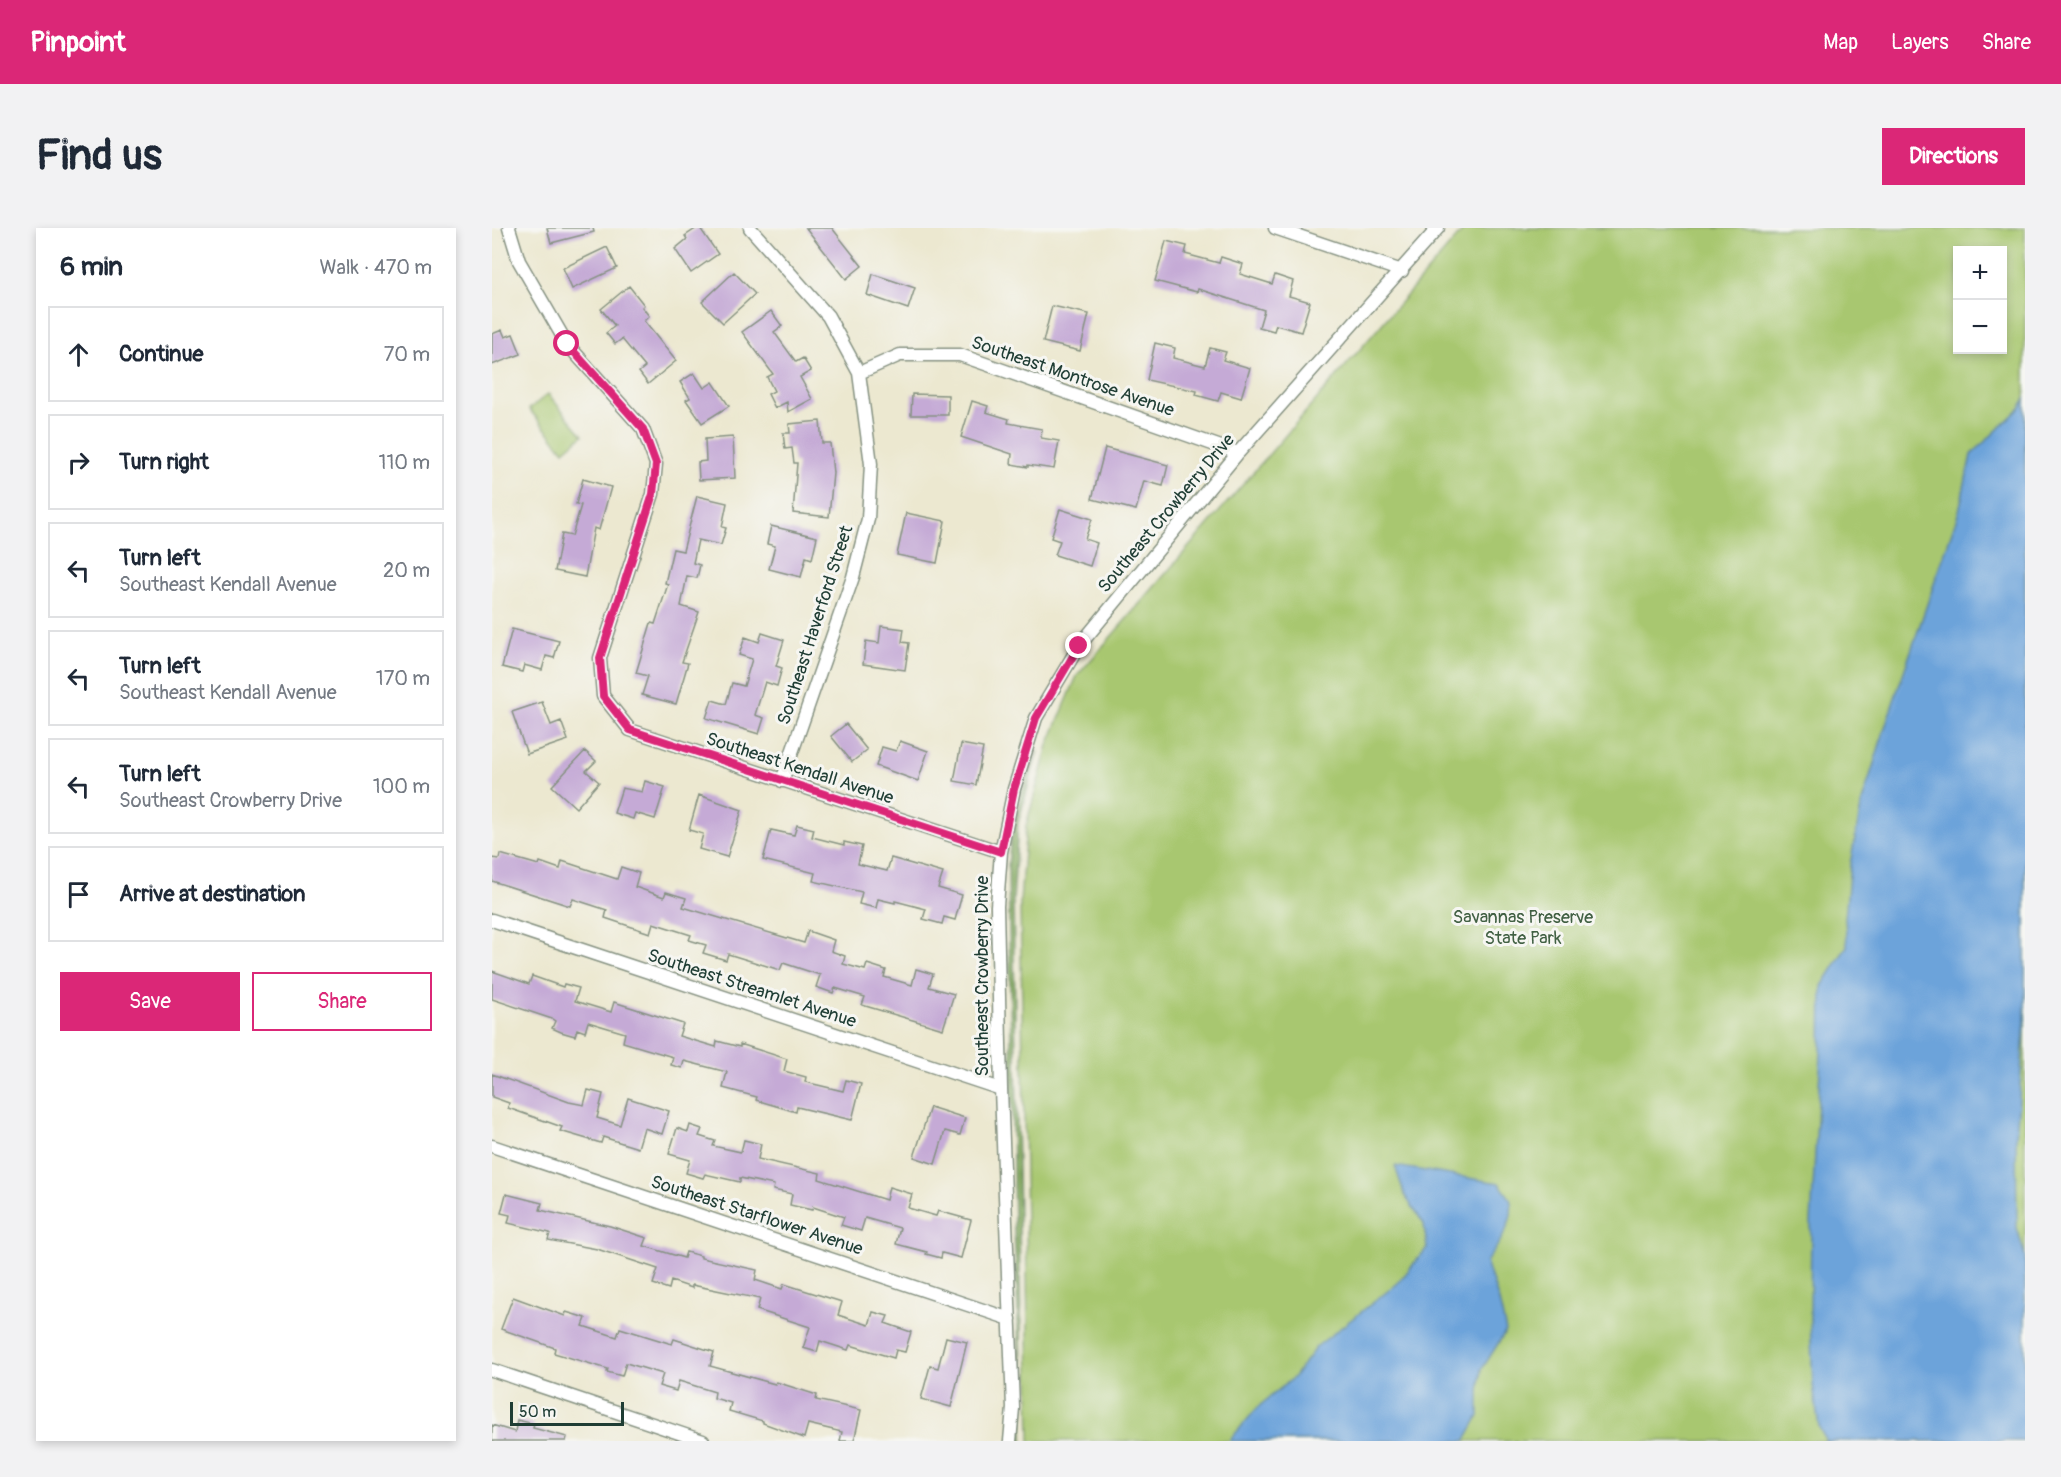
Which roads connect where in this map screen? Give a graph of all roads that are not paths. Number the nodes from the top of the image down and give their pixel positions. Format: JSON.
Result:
{"nodes":[{"id":1,"x":509,"y":228,"type":"edge"},
{"id":2,"x":750,"y":228,"type":"edge"},
{"id":3,"x":1275,"y":228,"type":"edge"},
{"id":4,"x":1438,"y":228,"type":"edge"},
{"id":5,"x":1402,"y":271,"type":"junction"},
{"id":6,"x":859,"y":373,"type":"junction"},
{"id":7,"x":1238,"y":453,"type":"junction"},
{"id":8,"x":782,"y":781,"type":"junction"},
{"id":9,"x":1001,"y":852,"type":"junction"},
{"id":10,"x":492,"y":920,"type":"edge"},
{"id":11,"x":1001,"y":1089,"type":"junction"},
{"id":12,"x":492,"y":1146,"type":"edge"},
{"id":13,"x":1010,"y":1319,"type":"junction"},
{"id":14,"x":492,"y":1370,"type":"edge"},
{"id":15,"x":703,"y":1441,"type":"edge"},
{"id":16,"x":1011,"y":1441,"type":"edge"}],
"edges":[{"from":1,"to":8,"type":"street","name":"Southeast Kendall Avenue"},
{"from":2,"to":6,"type":"street","name":"Southeast Haverford Street"},
{"from":3,"to":5,"type":"street"},
{"from":4,"to":5,"type":"street","name":"Southeast Crowberry Drive"},
{"from":5,"to":7,"type":"street","name":"Southeast Crowberry Drive"},
{"from":6,"to":7,"type":"street","name":"Southeast Montrose Avenue"},
{"from":6,"to":8,"type":"street","name":"Southeast Haverford Street"},
{"from":7,"to":9,"type":"street","name":"Southeast Crowberry Drive"},
{"from":8,"to":9,"type":"street","name":"Southeast Kendall Avenue"},
{"from":9,"to":11,"type":"street","name":"Southeast Crowberry Drive"},
{"from":10,"to":11,"type":"street","name":"Southeast Streamlet Avenue"},
{"from":11,"to":13,"type":"street","name":"Southeast Crowberry Drive"},
{"from":12,"to":13,"type":"street","name":"Southeast Starflower Avenue"},
{"from":13,"to":16,"type":"street","name":"Southeast Crowberry Drive"},
{"from":14,"to":15,"type":"street"}]}
